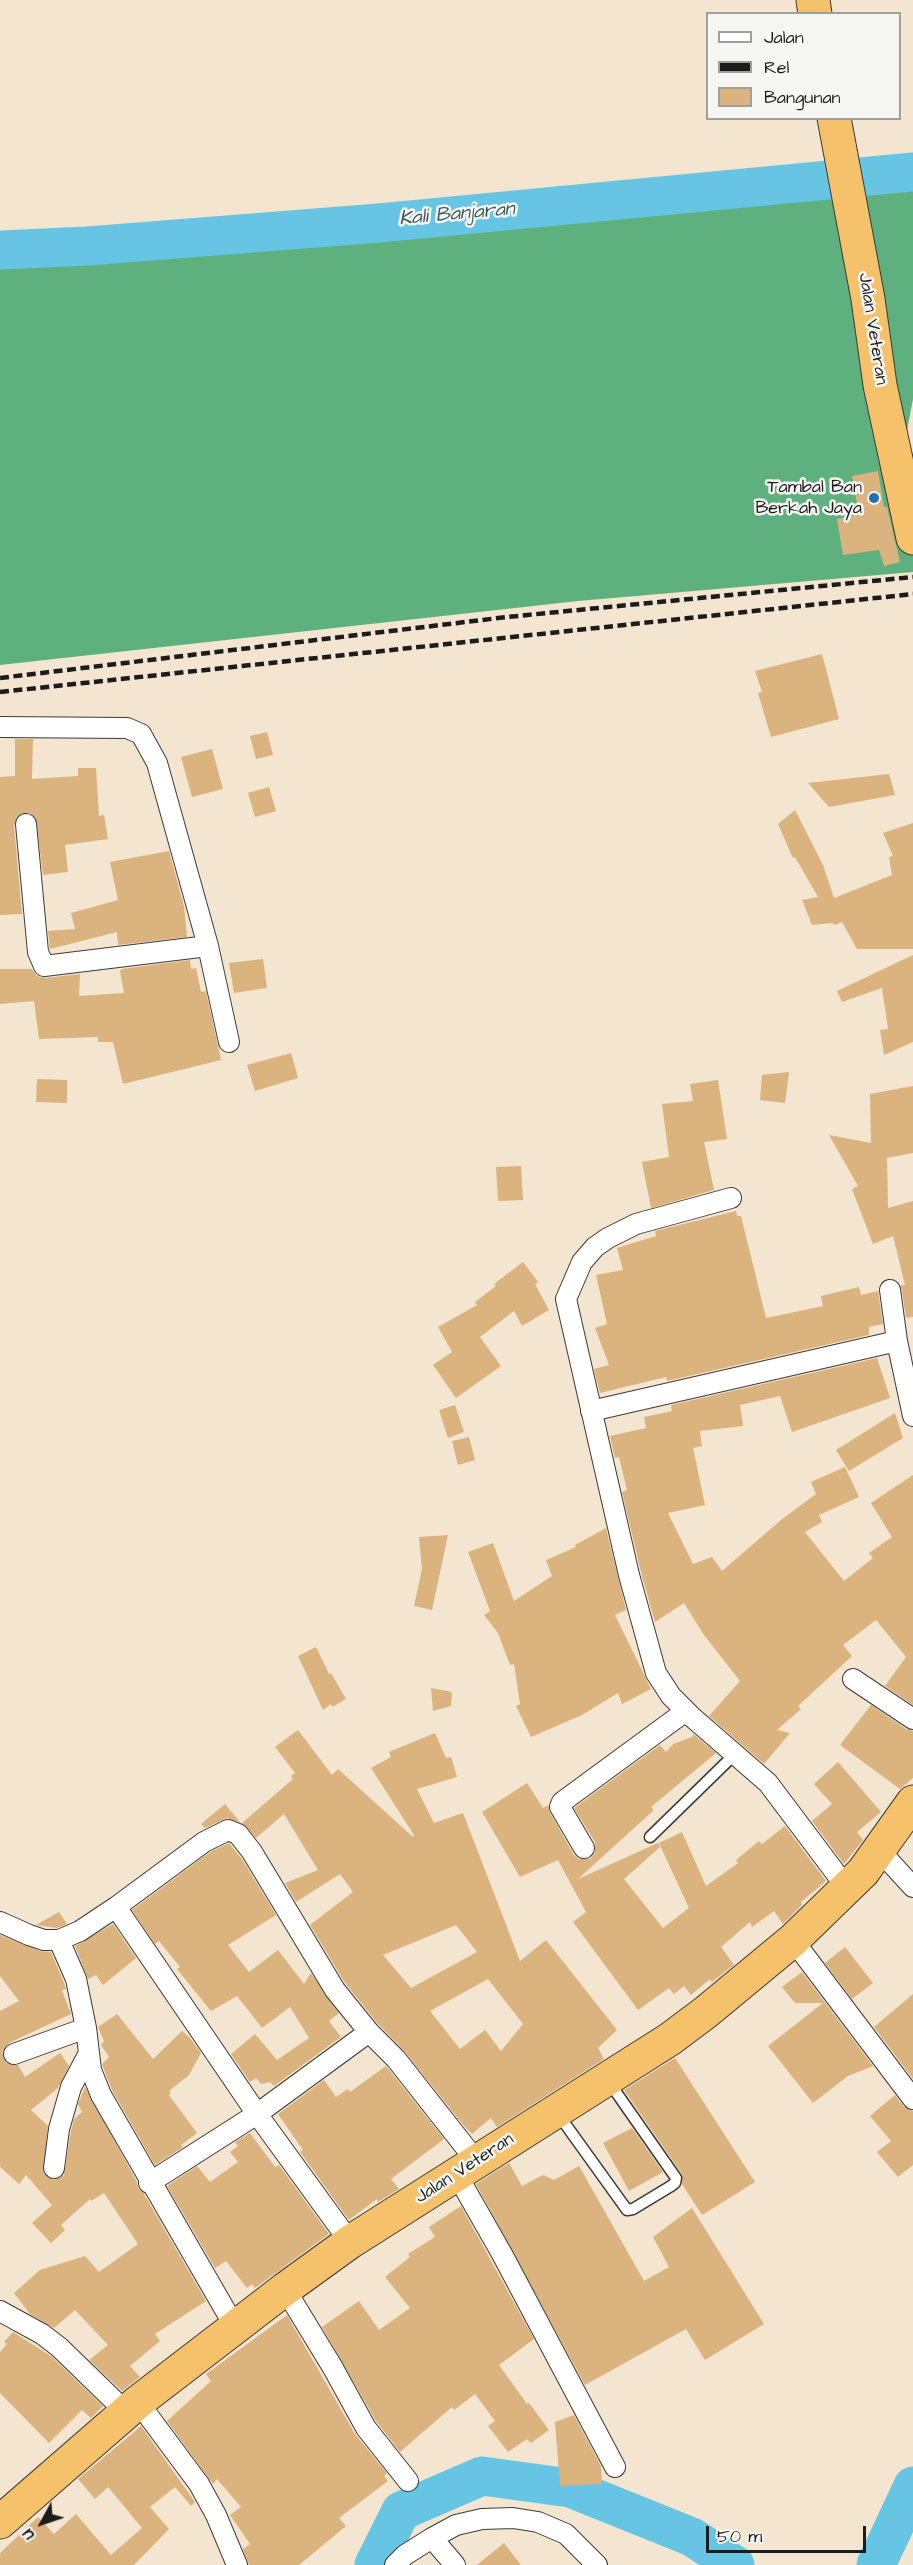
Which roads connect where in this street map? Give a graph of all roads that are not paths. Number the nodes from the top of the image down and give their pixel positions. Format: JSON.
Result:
{"nodes":[{"id":1,"x":834,"y":120,"type":"edge"},
{"id":2,"x":913,"y":538,"type":"edge"},
{"id":3,"x":0,"y":727,"type":"edge"},
{"id":4,"x":26,"y":824,"type":"dead end"},
{"id":5,"x":208,"y":946,"type":"junction"},
{"id":6,"x":229,"y":1042,"type":"dead end"},
{"id":7,"x":731,"y":1198,"type":"dead end"},
{"id":8,"x":891,"y":1290,"type":"dead end"},
{"id":9,"x":897,"y":1341,"type":"junction"},
{"id":10,"x":591,"y":1411,"type":"junction"},
{"id":11,"x":913,"y":1416,"type":"edge"},
{"id":12,"x":853,"y":1679,"type":"dead end"},
{"id":13,"x":686,"y":1711,"type":"junction"},
{"id":14,"x":913,"y":1719,"type":"edge"},
{"id":15,"x":735,"y":1754,"type":"junction"},
{"id":16,"x":913,"y":1802,"type":"edge"},
{"id":17,"x":650,"y":1836,"type":"dead end"},
{"id":18,"x":584,"y":1848,"type":"dead end"},
{"id":19,"x":880,"y":1851,"type":"junction"},
{"id":20,"x":913,"y":1887,"type":"edge"},
{"id":21,"x":847,"y":1888,"type":"junction"},
{"id":22,"x":116,"y":1907,"type":"junction"},
{"id":23,"x":0,"y":1922,"type":"edge"},
{"id":24,"x":59,"y":1940,"type":"junction"},
{"id":25,"x":793,"y":1940,"type":"junction"},
{"id":26,"x":86,"y":2028,"type":"junction"},
{"id":27,"x":369,"y":2032,"type":"junction"},
{"id":28,"x":14,"y":2054,"type":"dead end"},
{"id":29,"x":88,"y":2055,"type":"junction"},
{"id":30,"x":607,"y":2079,"type":"junction"},
{"id":31,"x":913,"y":2099,"type":"edge"},
{"id":32,"x":556,"y":2111,"type":"junction"},
{"id":33,"x":257,"y":2114,"type":"junction"},
{"id":34,"x":54,"y":2168,"type":"dead end"},
{"id":35,"x":467,"y":2169,"type":"junction"},
{"id":36,"x":149,"y":2183,"type":"junction"},
{"id":37,"x":350,"y":2242,"type":"junction"},
{"id":38,"x":285,"y":2289,"type":"junction"},
{"id":39,"x":0,"y":2311,"type":"edge"},
{"id":40,"x":235,"y":2327,"type":"junction"},
{"id":41,"x":132,"y":2408,"type":"junction"},
{"id":42,"x":615,"y":2467,"type":"dead end"},
{"id":43,"x":408,"y":2481,"type":"dead end"},
{"id":44,"x":0,"y":2522,"type":"edge"},
{"id":45,"x":432,"y":2538,"type":"junction"},
{"id":46,"x":237,"y":2565,"type":"edge"},
{"id":47,"x":395,"y":2565,"type":"edge"},
{"id":48,"x":455,"y":2565,"type":"edge"},
{"id":49,"x":597,"y":2565,"type":"edge"}],
"edges":[{"from":1,"to":2,"type":"highway","name":"Jalan Veteran"},
{"from":3,"to":5,"type":"street"},
{"from":4,"to":5,"type":"street"},
{"from":5,"to":6,"type":"street"},
{"from":7,"to":10,"type":"street"},
{"from":8,"to":9,"type":"street"},
{"from":9,"to":10,"type":"street"},
{"from":9,"to":11,"type":"street"},
{"from":10,"to":13,"type":"street"},
{"from":12,"to":14,"type":"street"},
{"from":13,"to":15,"type":"street"},
{"from":13,"to":18,"type":"street"},
{"from":15,"to":17,"type":"lane"},
{"from":15,"to":21,"type":"street"},
{"from":16,"to":19,"type":"highway","name":"Jalan Veteran"},
{"from":19,"to":20,"type":"street"},
{"from":19,"to":21,"type":"highway","name":"Jalan Veteran"},
{"from":21,"to":25,"type":"highway","name":"Jalan Veteran"},
{"from":22,"to":24,"type":"street"},
{"from":22,"to":27,"type":"street"},
{"from":22,"to":33,"type":"street"},
{"from":23,"to":24,"type":"street"},
{"from":24,"to":26,"type":"street"},
{"from":25,"to":30,"type":"highway","name":"Jalan Veteran"},
{"from":25,"to":31,"type":"street"},
{"from":26,"to":28,"type":"street"},
{"from":26,"to":29,"type":"street"},
{"from":27,"to":33,"type":"street"},
{"from":27,"to":35,"type":"street"},
{"from":29,"to":34,"type":"street"},
{"from":29,"to":36,"type":"street"},
{"from":30,"to":32,"type":"highway","name":"Jalan Veteran"},
{"from":30,"to":32,"type":"lane"},
{"from":32,"to":35,"type":"highway","name":"Jalan Veteran"},
{"from":33,"to":36,"type":"street"},
{"from":33,"to":37,"type":"street"},
{"from":35,"to":37,"type":"highway","name":"Jalan Veteran"},
{"from":35,"to":42,"type":"street"},
{"from":36,"to":40,"type":"street"},
{"from":37,"to":38,"type":"highway","name":"Jalan Veteran"},
{"from":38,"to":40,"type":"highway","name":"Jalan Veteran"},
{"from":38,"to":43,"type":"street"},
{"from":39,"to":41,"type":"street"},
{"from":40,"to":41,"type":"highway","name":"Jalan Veteran"},
{"from":41,"to":44,"type":"highway","name":"Jalan Veteran"},
{"from":41,"to":46,"type":"street"},
{"from":45,"to":47,"type":"street"},
{"from":45,"to":48,"type":"street"},
{"from":45,"to":49,"type":"street"}]}
